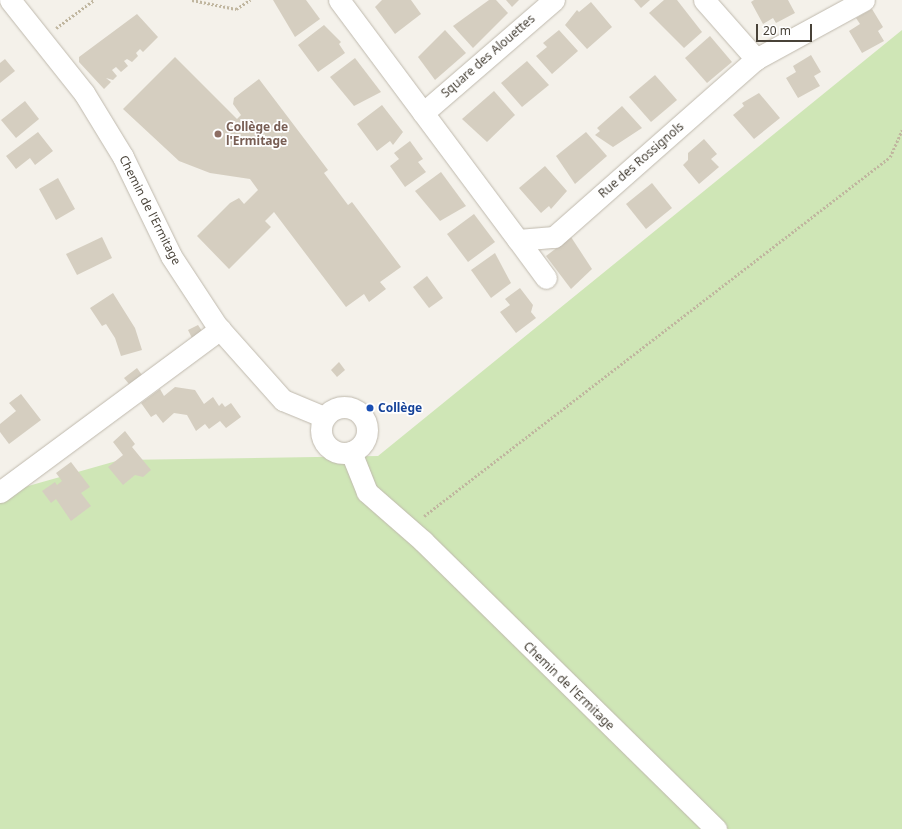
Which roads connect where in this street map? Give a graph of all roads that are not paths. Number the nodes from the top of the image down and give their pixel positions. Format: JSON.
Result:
{"nodes":[{"id":1,"x":10,"y":0,"type":"edge"},
{"id":2,"x":339,"y":0,"type":"edge"},
{"id":3,"x":554,"y":0,"type":"edge"},
{"id":4,"x":704,"y":0,"type":"edge"},
{"id":5,"x":864,"y":0,"type":"edge"},
{"id":6,"x":756,"y":59,"type":"junction"},
{"id":7,"x":423,"y":113,"type":"junction"},
{"id":8,"x":518,"y":240,"type":"junction"},
{"id":9,"x":546,"y":278,"type":"dead end"},
{"id":10,"x":220,"y":329,"type":"junction"},
{"id":11,"x":324,"y":417,"type":"junction"},
{"id":12,"x":351,"y":452,"type":"junction"},
{"id":13,"x":0,"y":492,"type":"edge"},
{"id":14,"x":716,"y":829,"type":"edge"}],
"edges":[{"from":1,"to":10,"type":"street","name":"Chemin de l'Ermitage"},
{"from":2,"to":7,"type":"street"},
{"from":3,"to":7,"type":"street","name":"Square des Alouettes"},
{"from":4,"to":6,"type":"street"},
{"from":5,"to":6,"type":"street","name":"Rue des Rossignols"},
{"from":6,"to":8,"type":"street","name":"Rue des Rossignols"},
{"from":7,"to":8,"type":"street"},
{"from":8,"to":9,"type":"street"},
{"from":10,"to":11,"type":"street","name":"Chemin de l'Ermitage"},
{"from":10,"to":13,"type":"street"},
{"from":11,"to":12,"type":"street"},
{"from":11,"to":12,"type":"street"},
{"from":12,"to":14,"type":"street","name":"Chemin de l'Ermitage"}]}
